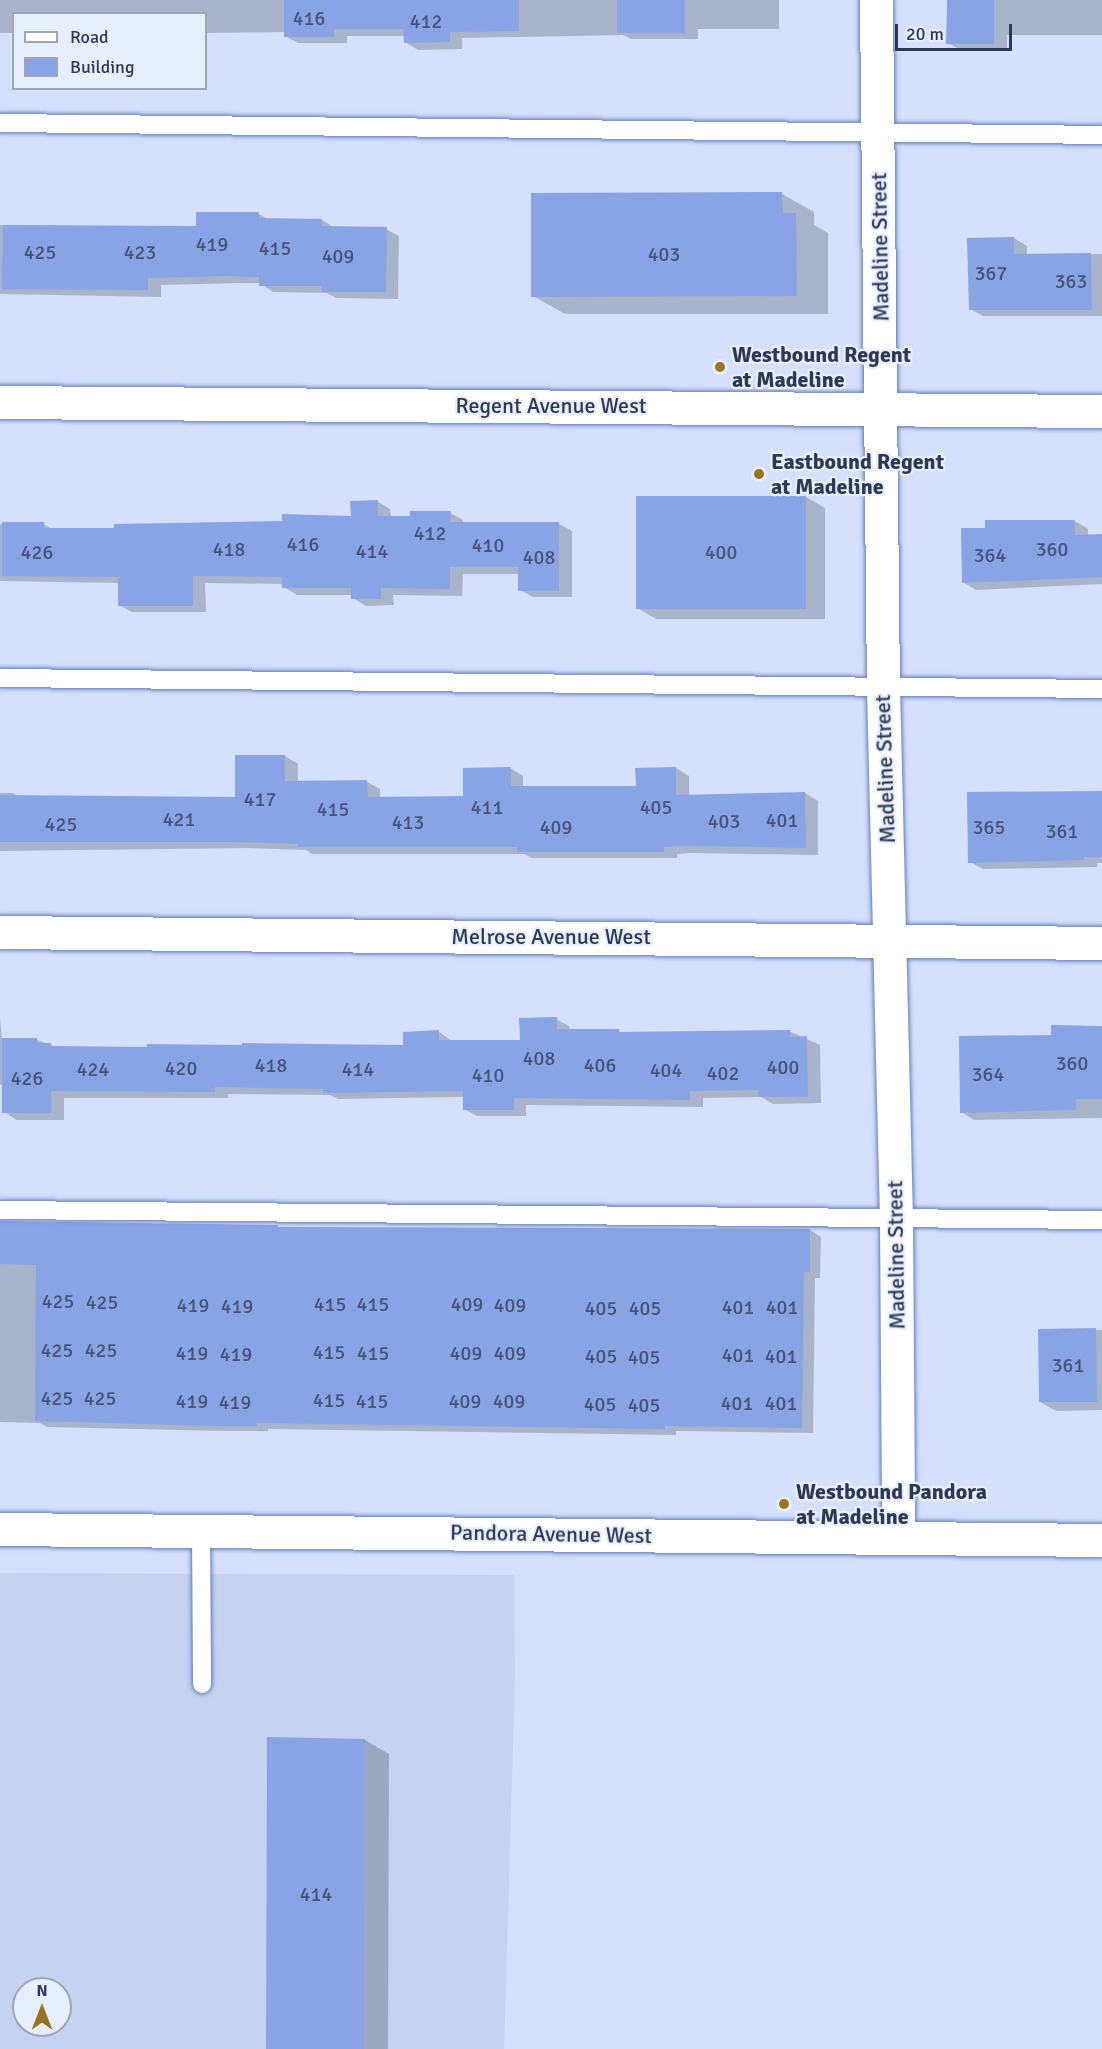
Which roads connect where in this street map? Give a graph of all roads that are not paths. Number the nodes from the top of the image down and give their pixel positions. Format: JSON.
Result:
{"nodes":[{"id":1,"x":876,"y":0,"type":"edge"},
{"id":2,"x":0,"y":123,"type":"edge"},
{"id":3,"x":879,"y":131,"type":"junction"},
{"id":4,"x":1102,"y":135,"type":"edge"},
{"id":5,"x":0,"y":402,"type":"edge"},
{"id":6,"x":882,"y":409,"type":"junction"},
{"id":7,"x":1102,"y":411,"type":"edge"},
{"id":8,"x":0,"y":678,"type":"edge"},
{"id":9,"x":882,"y":687,"type":"junction"},
{"id":10,"x":1102,"y":689,"type":"edge"},
{"id":11,"x":0,"y":932,"type":"edge"},
{"id":12,"x":890,"y":939,"type":"junction"},
{"id":13,"x":1102,"y":943,"type":"edge"},
{"id":14,"x":0,"y":1210,"type":"edge"},
{"id":15,"x":896,"y":1219,"type":"junction"},
{"id":16,"x":1102,"y":1220,"type":"edge"},
{"id":17,"x":0,"y":1529,"type":"edge"},
{"id":18,"x":201,"y":1531,"type":"junction"},
{"id":19,"x":898,"y":1538,"type":"junction"},
{"id":20,"x":1102,"y":1540,"type":"edge"},
{"id":21,"x":202,"y":1684,"type":"dead end"}],
"edges":[{"from":1,"to":3,"type":"street","name":"Madeline Street"},
{"from":2,"to":3,"type":"lane"},
{"from":3,"to":4,"type":"lane"},
{"from":3,"to":6,"type":"street","name":"Madeline Street"},
{"from":5,"to":6,"type":"street","name":"Regent Avenue West"},
{"from":6,"to":7,"type":"street","name":"Regent Avenue West"},
{"from":6,"to":9,"type":"street","name":"Madeline Street"},
{"from":8,"to":9,"type":"lane"},
{"from":9,"to":10,"type":"lane"},
{"from":9,"to":12,"type":"street","name":"Madeline Street"},
{"from":11,"to":12,"type":"street","name":"Melrose Avenue West"},
{"from":12,"to":13,"type":"street","name":"Melrose Avenue West"},
{"from":12,"to":15,"type":"street","name":"Madeline Street"},
{"from":14,"to":15,"type":"lane"},
{"from":15,"to":16,"type":"lane"},
{"from":15,"to":19,"type":"street","name":"Madeline Street"},
{"from":17,"to":18,"type":"street","name":"Pandora Avenue West"},
{"from":18,"to":19,"type":"street","name":"Pandora Avenue West"},
{"from":18,"to":21,"type":"lane"},
{"from":19,"to":20,"type":"street","name":"Pandora Avenue West"}]}
